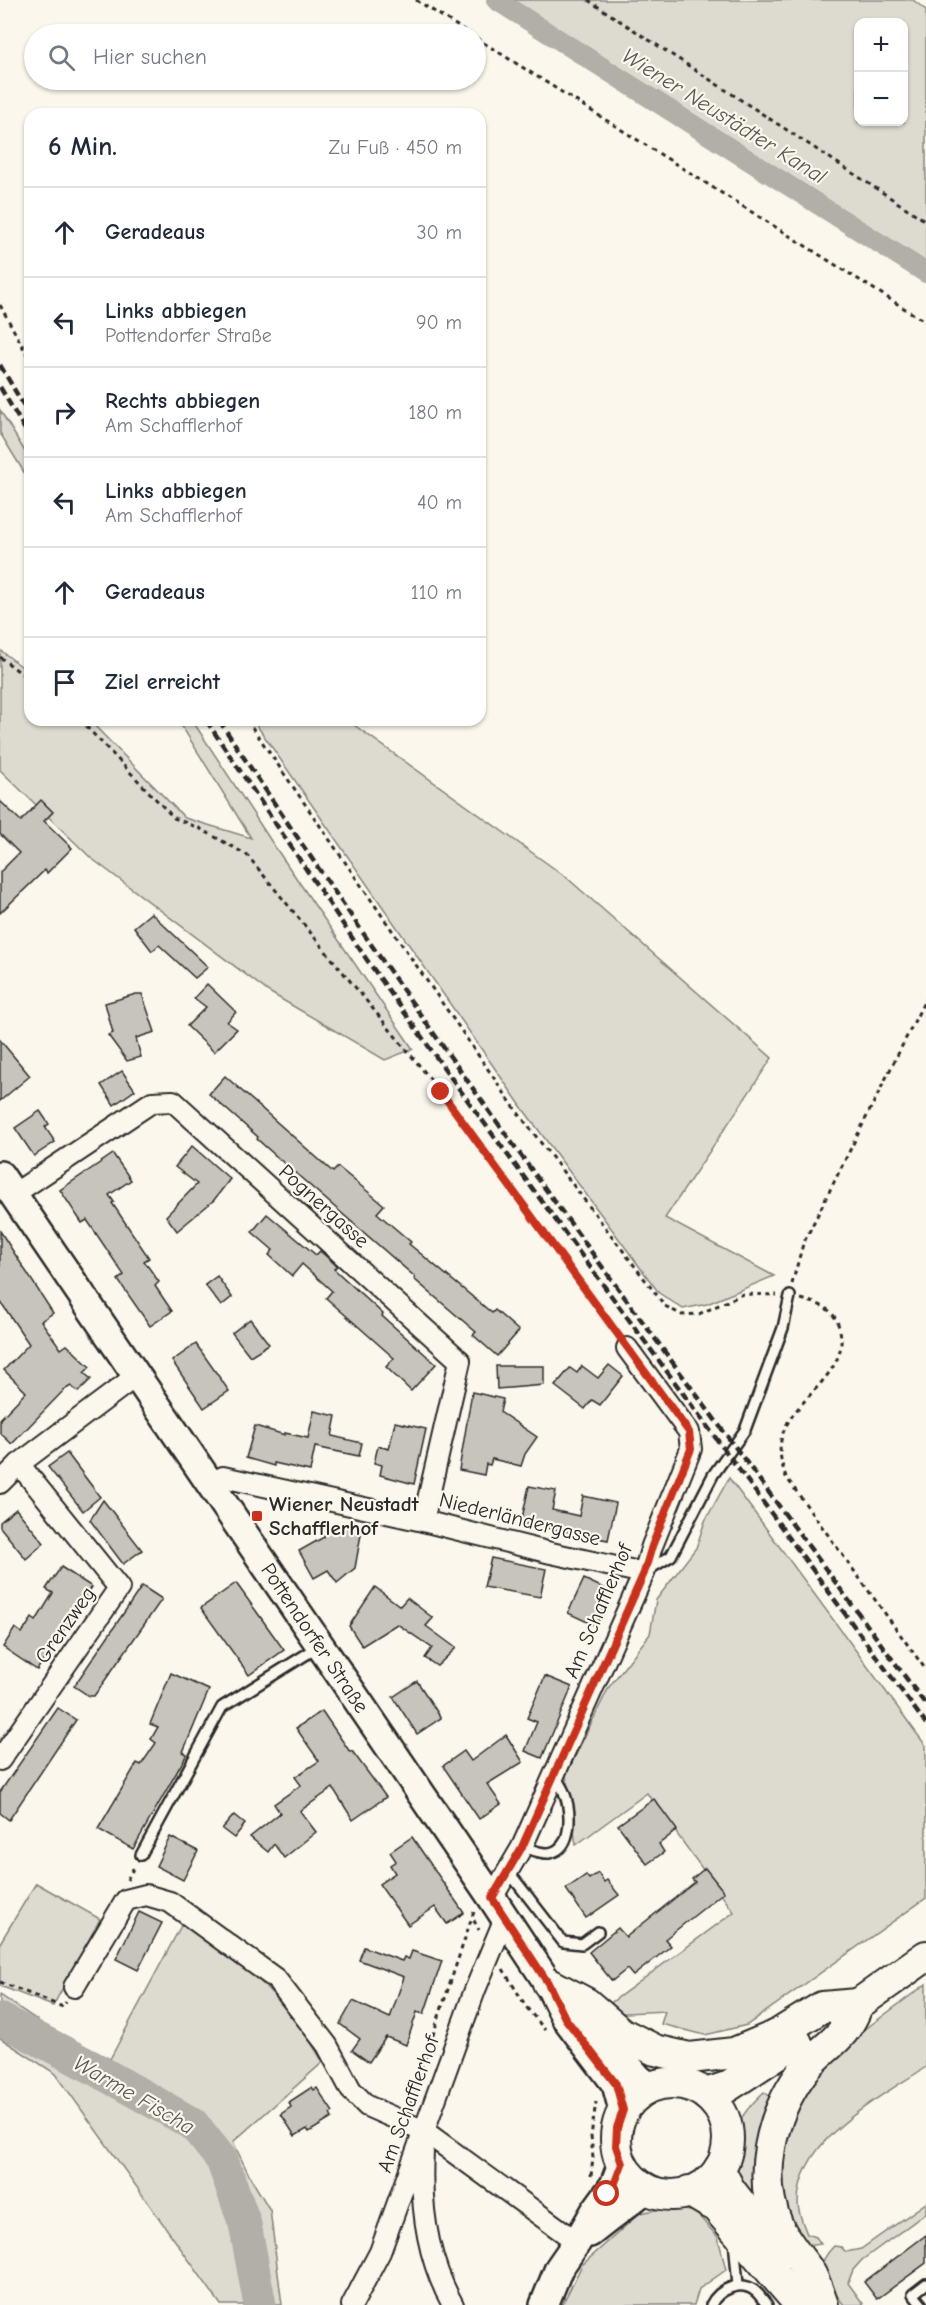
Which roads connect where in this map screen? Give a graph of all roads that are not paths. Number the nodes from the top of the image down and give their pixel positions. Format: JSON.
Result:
{"nodes":[{"id":1,"x":7,"y":1184,"type":"edge"},
{"id":2,"x":790,"y":1296,"type":"road end"},
{"id":3,"x":627,"y":1348,"type":"road end"},
{"id":4,"x":136,"y":1376,"type":"junction"},
{"id":5,"x":20,"y":1464,"type":"junction"},
{"id":6,"x":0,"y":1482,"type":"edge"},
{"id":7,"x":210,"y":1482,"type":"junction"},
{"id":8,"x":423,"y":1521,"type":"junction"},
{"id":9,"x":644,"y":1573,"type":"junction"},
{"id":10,"x":320,"y":1645,"type":"junction"},
{"id":11,"x":0,"y":1760,"type":"edge"},
{"id":12,"x":554,"y":1774,"type":"junction"},
{"id":13,"x":522,"y":1847,"type":"junction"},
{"id":14,"x":141,"y":1855,"type":"road end"},
{"id":15,"x":508,"y":1871,"type":"junction"},
{"id":16,"x":498,"y":1908,"type":"junction"},
{"id":17,"x":598,"y":1932,"type":"dead end"},
{"id":18,"x":926,"y":1956,"type":"edge"},
{"id":19,"x":548,"y":1983,"type":"junction"},
{"id":20,"x":74,"y":1987,"type":"road end"},
{"id":21,"x":858,"y":2004,"type":"junction"},
{"id":22,"x":810,"y":2039,"type":"junction"},
{"id":23,"x":651,"y":2087,"type":"junction"},
{"id":24,"x":706,"y":2094,"type":"junction"},
{"id":25,"x":623,"y":2110,"type":"junction"},
{"id":26,"x":724,"y":2120,"type":"junction"},
{"id":27,"x":424,"y":2132,"type":"junction"},
{"id":28,"x":622,"y":2164,"type":"junction"},
{"id":29,"x":719,"y":2169,"type":"junction"},
{"id":30,"x":646,"y":2188,"type":"junction"},
{"id":31,"x":689,"y":2191,"type":"junction"},
{"id":32,"x":734,"y":2225,"type":"junction"},
{"id":33,"x":577,"y":2242,"type":"junction"},
{"id":34,"x":926,"y":2284,"type":"edge"},
{"id":35,"x":738,"y":2285,"type":"junction"},
{"id":36,"x":352,"y":2305,"type":"edge"},
{"id":37,"x":453,"y":2305,"type":"edge"},
{"id":38,"x":544,"y":2305,"type":"edge"},
{"id":39,"x":711,"y":2305,"type":"edge"},
{"id":40,"x":767,"y":2305,"type":"edge"},
{"id":41,"x":800,"y":2305,"type":"edge"},
{"id":42,"x":823,"y":2305,"type":"edge"},
{"id":43,"x":922,"y":2305,"type":"edge"}],
"edges":[{"from":1,"to":4,"type":"main road","name":"Pottendorfer Straße"},
{"from":1,"to":8,"type":"street","name":"Pognergasse"},
{"from":2,"to":9,"type":"lane"},
{"from":3,"to":9,"type":"street","name":"Am Schafflerhof"},
{"from":4,"to":5,"type":"street"},
{"from":4,"to":7,"type":"main road","name":"Pottendorfer Straße"},
{"from":5,"to":6,"type":"street"},
{"from":5,"to":11,"type":"street","name":"Grenzweg"},
{"from":7,"to":8,"type":"street","name":"Niederländergasse"},
{"from":7,"to":10,"type":"main road","name":"Pottendorfer Straße"},
{"from":8,"to":9,"type":"street","name":"Niederländergasse"},
{"from":9,"to":12,"type":"street","name":"Am Schafflerhof"},
{"from":10,"to":14,"type":"lane"},
{"from":10,"to":16,"type":"main road","name":"Pottendorfer Straße"},
{"from":12,"to":13,"type":"street","name":"Am Schafflerhof"},
{"from":12,"to":13,"type":"lane"},
{"from":13,"to":15,"type":"street","name":"Am Schafflerhof"},
{"from":15,"to":16,"type":"street","name":"Am Schafflerhof"},
{"from":15,"to":17,"type":"lane"},
{"from":16,"to":19,"type":"main road","name":"Pottendorfer Straße"},
{"from":16,"to":27,"type":"street","name":"Am Schafflerhof"},
{"from":18,"to":21,"type":"main road"},
{"from":19,"to":21,"type":"main road"},
{"from":19,"to":23,"type":"main road","name":"Pottendorfer Straße"},
{"from":19,"to":25,"type":"main road","name":"Pottendorfer Straße"},
{"from":20,"to":27,"type":"street"},
{"from":21,"to":22,"type":"main road"},
{"from":21,"to":42,"type":"main road"},
{"from":22,"to":24,"type":"main road"},
{"from":22,"to":26,"type":"main road"},
{"from":23,"to":24,"type":"main road"},
{"from":23,"to":25,"type":"main road"},
{"from":24,"to":26,"type":"main road"},
{"from":25,"to":28,"type":"main road"},
{"from":26,"to":29,"type":"main road"},
{"from":27,"to":33,"type":"street"},
{"from":27,"to":36,"type":"street","name":"Am Schafflerhof"},
{"from":27,"to":37,"type":"street"},
{"from":28,"to":30,"type":"main road"},
{"from":28,"to":33,"type":"main road"},
{"from":29,"to":31,"type":"main road"},
{"from":29,"to":42,"type":"main road"},
{"from":30,"to":31,"type":"main road"},
{"from":30,"to":33,"type":"main road"},
{"from":31,"to":32,"type":"main road"},
{"from":32,"to":35,"type":"lane"},
{"from":32,"to":41,"type":"main road"},
{"from":33,"to":38,"type":"main road"},
{"from":34,"to":43,"type":"lane"},
{"from":35,"to":39,"type":"lane"},
{"from":35,"to":40,"type":"lane"}]}
